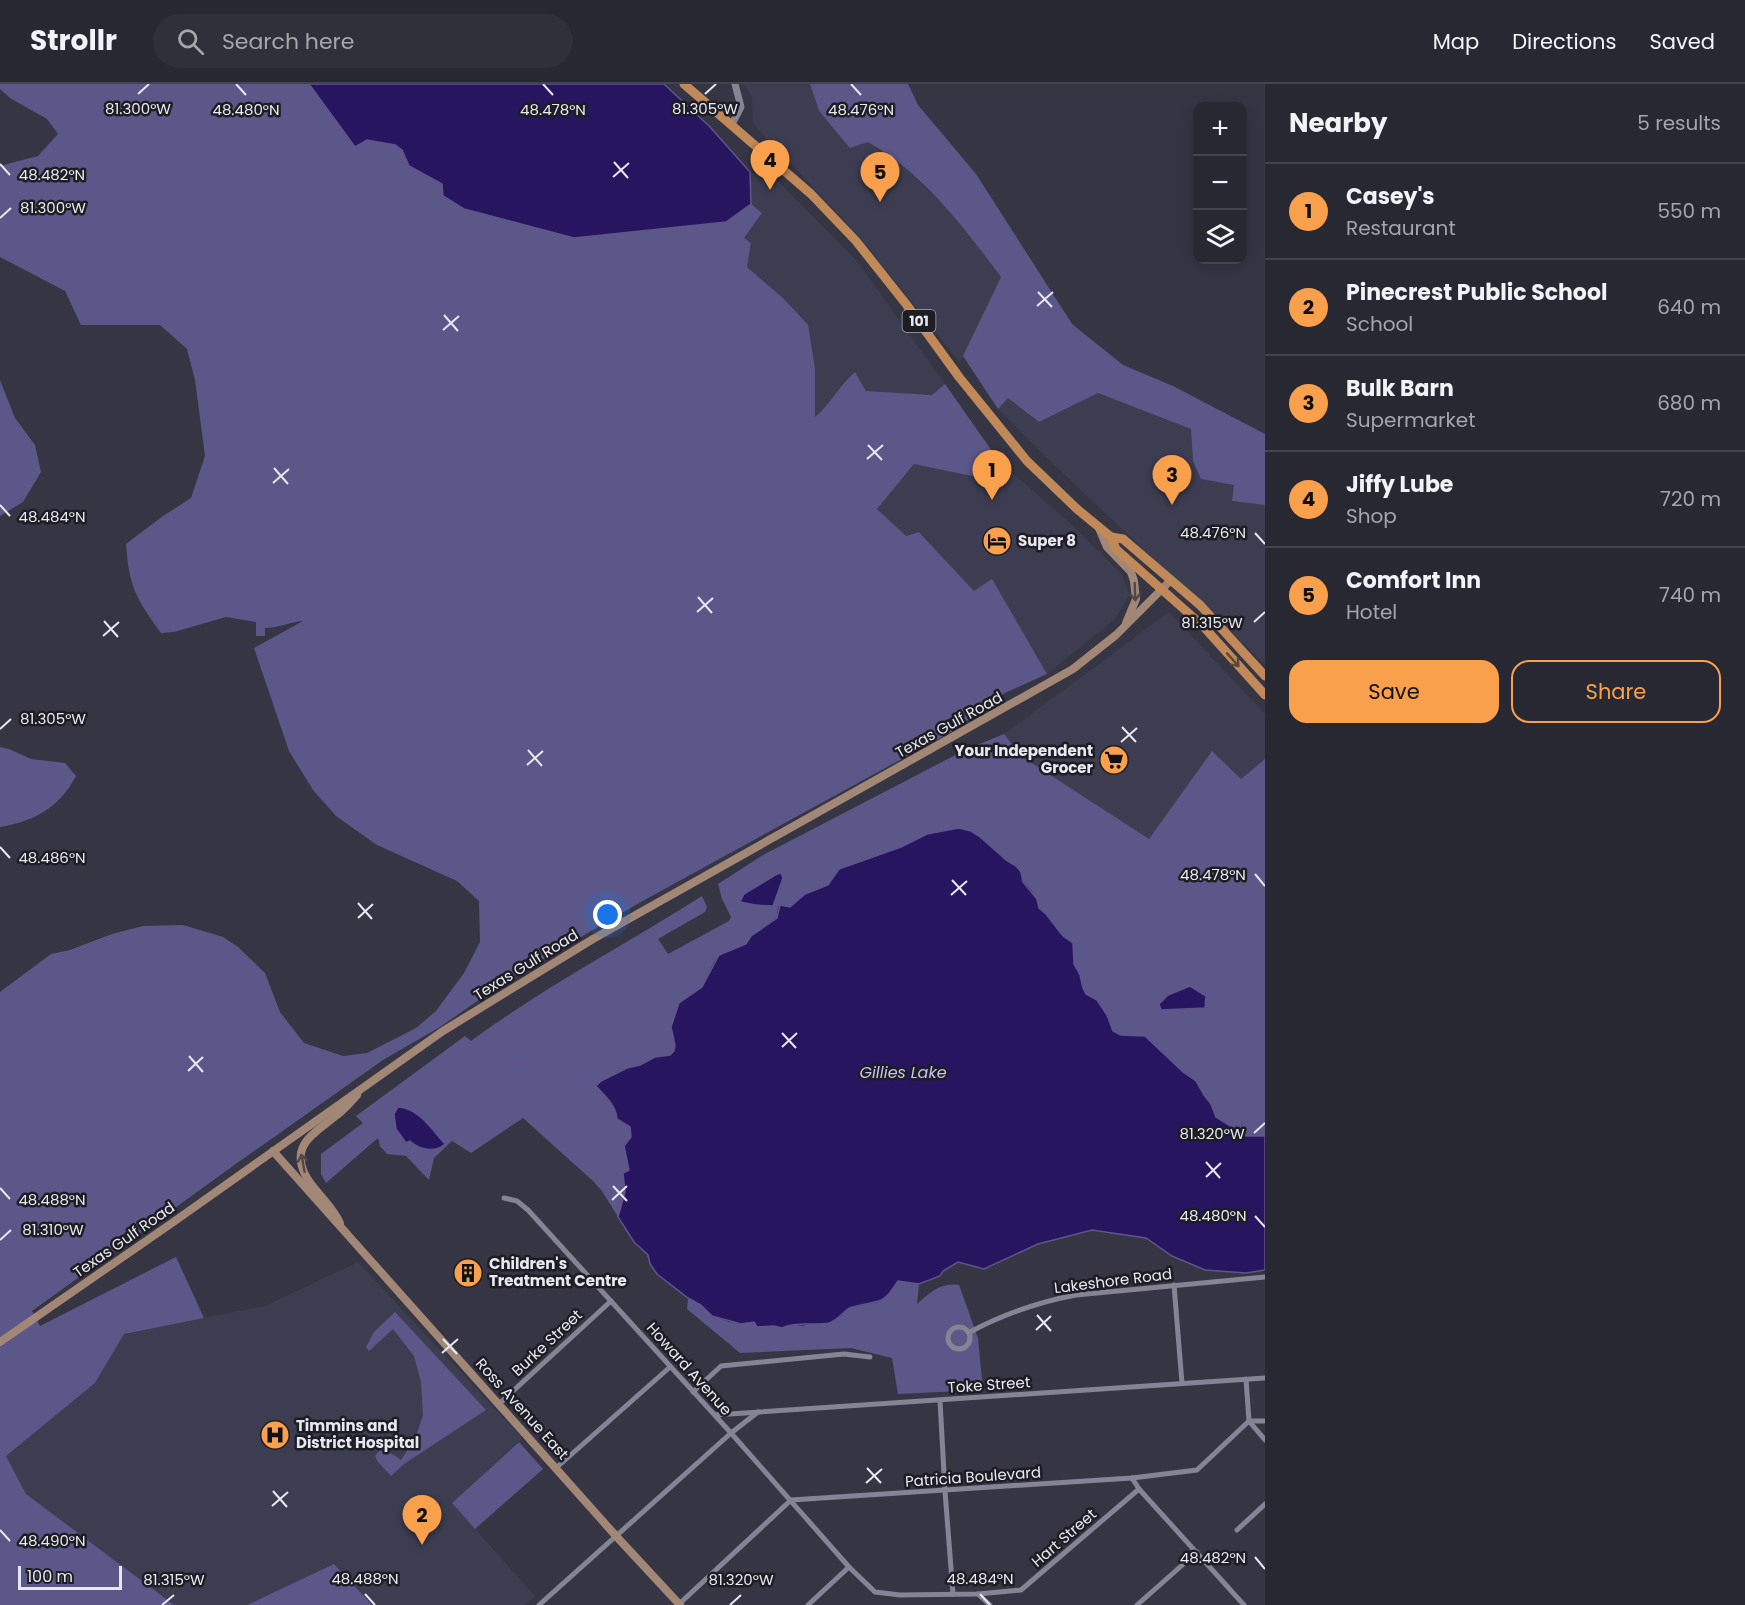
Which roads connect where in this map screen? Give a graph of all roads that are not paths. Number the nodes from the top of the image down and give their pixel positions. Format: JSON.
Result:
{"nodes":[{"id":1,"x":684,"y":84,"type":"edge"},
{"id":2,"x":735,"y":84,"type":"edge"},
{"id":3,"x":732,"y":124,"type":"junction"},
{"id":4,"x":1098,"y":526,"type":"junction"},
{"id":5,"x":1112,"y":537,"type":"junction"},
{"id":6,"x":1170,"y":580,"type":"junction"},
{"id":7,"x":1162,"y":589,"type":"junction"},
{"id":8,"x":1125,"y":626,"type":"junction"},
{"id":9,"x":1265,"y":676,"type":"edge"},
{"id":10,"x":1265,"y":694,"type":"edge"},
{"id":11,"x":363,"y":1088,"type":"junction"},
{"id":12,"x":273,"y":1150,"type":"junction"},
{"id":13,"x":504,"y":1198,"type":"dead end"},
{"id":14,"x":343,"y":1230,"type":"junction"},
{"id":15,"x":1265,"y":1277,"type":"edge"},
{"id":16,"x":1174,"y":1285,"type":"junction"},
{"id":17,"x":611,"y":1301,"type":"junction"},
{"id":18,"x":970,"y":1332,"type":"junction"},
{"id":19,"x":0,"y":1341,"type":"edge"},
{"id":20,"x":870,"y":1358,"type":"dead end"},
{"id":21,"x":670,"y":1367,"type":"junction"},
{"id":22,"x":1265,"y":1378,"type":"edge"},
{"id":23,"x":1246,"y":1379,"type":"junction"},
{"id":24,"x":1182,"y":1383,"type":"junction"},
{"id":25,"x":693,"y":1392,"type":"junction"},
{"id":26,"x":940,"y":1401,"type":"junction"},
{"id":27,"x":500,"y":1404,"type":"junction"},
{"id":28,"x":759,"y":1411,"type":"junction"},
{"id":29,"x":715,"y":1415,"type":"junction"},
{"id":30,"x":1249,"y":1421,"type":"junction"},
{"id":31,"x":1265,"y":1421,"type":"edge"},
{"id":32,"x":731,"y":1433,"type":"junction"},
{"id":33,"x":1265,"y":1440,"type":"edge"},
{"id":34,"x":556,"y":1468,"type":"junction"},
{"id":35,"x":1132,"y":1478,"type":"junction"},
{"id":36,"x":1139,"y":1488,"type":"junction"},
{"id":37,"x":945,"y":1491,"type":"junction"},
{"id":38,"x":791,"y":1500,"type":"junction"},
{"id":39,"x":1265,"y":1504,"type":"edge"},
{"id":40,"x":1237,"y":1530,"type":"dead end"},
{"id":41,"x":616,"y":1536,"type":"junction"},
{"id":42,"x":1197,"y":1552,"type":"junction"},
{"id":43,"x":849,"y":1567,"type":"junction"},
{"id":44,"x":953,"y":1594,"type":"junction"},
{"id":45,"x":978,"y":1594,"type":"junction"},
{"id":46,"x":539,"y":1605,"type":"edge"},
{"id":47,"x":679,"y":1605,"type":"edge"},
{"id":48,"x":808,"y":1605,"type":"edge"},
{"id":49,"x":990,"y":1605,"type":"edge"},
{"id":50,"x":1137,"y":1605,"type":"edge"},
{"id":51,"x":1244,"y":1605,"type":"edge"}],
"edges":[{"from":1,"to":3,"type":"main road","number":"101"},
{"from":2,"to":3,"type":"street"},
{"from":3,"to":4,"type":"main road","number":"101"},
{"from":4,"to":5,"type":"main road","number":"101"},
{"from":4,"to":8,"type":"main road","one_way":true},
{"from":5,"to":6,"type":"main road","number":"101"},
{"from":5,"to":7,"type":"main road","number":"101"},
{"from":6,"to":7,"type":"main road","name":"Texas Gulf Road"},
{"from":6,"to":9,"type":"main road","number":"101"},
{"from":7,"to":8,"type":"main road","name":"Texas Gulf Road"},
{"from":7,"to":10,"type":"main road","number":"101","one_way":true},
{"from":8,"to":11,"type":"main road","name":"Texas Gulf Road"},
{"from":11,"to":12,"type":"main road","name":"Texas Gulf Road"},
{"from":14,"to":11,"type":"main road","one_way":true},
{"from":12,"to":14,"type":"main road","name":"Ross Avenue East"},
{"from":12,"to":19,"type":"main road","name":"Texas Gulf Road"},
{"from":13,"to":17,"type":"street","name":"Howard Avenue"},
{"from":14,"to":27,"type":"main road","name":"Ross Avenue East"},
{"from":15,"to":16,"type":"street","name":"Lakeshore Road"},
{"from":16,"to":18,"type":"street","name":"Lakeshore Road"},
{"from":16,"to":24,"type":"street"},
{"from":17,"to":21,"type":"street","name":"Howard Avenue"},
{"from":17,"to":27,"type":"street","name":"Burke Street"},
{"from":18,"to":18,"type":"street","name":"Lakeshore Road"},
{"from":20,"to":25,"type":"street"},
{"from":21,"to":25,"type":"street","name":"Howard Avenue"},
{"from":21,"to":34,"type":"street"},
{"from":22,"to":23,"type":"street","name":"Toke Street"},
{"from":23,"to":24,"type":"street","name":"Toke Street"},
{"from":23,"to":30,"type":"street"},
{"from":24,"to":26,"type":"street","name":"Toke Street"},
{"from":25,"to":29,"type":"street","name":"Howard Avenue"},
{"from":26,"to":28,"type":"street","name":"Toke Street"},
{"from":26,"to":37,"type":"street"},
{"from":27,"to":34,"type":"main road","name":"Ross Avenue East"},
{"from":28,"to":29,"type":"street","name":"Toke Street"},
{"from":28,"to":32,"type":"street"},
{"from":29,"to":32,"type":"street","name":"Howard Avenue"},
{"from":30,"to":31,"type":"street"},
{"from":30,"to":33,"type":"street"},
{"from":30,"to":35,"type":"street","name":"Patricia Boulevard"},
{"from":32,"to":38,"type":"street","name":"Howard Avenue"},
{"from":32,"to":41,"type":"street"},
{"from":34,"to":41,"type":"main road","name":"Ross Avenue East"},
{"from":35,"to":36,"type":"street"},
{"from":35,"to":37,"type":"street","name":"Patricia Boulevard"},
{"from":36,"to":42,"type":"street"},
{"from":36,"to":45,"type":"street","name":"Hart Street"},
{"from":37,"to":38,"type":"street","name":"Patricia Boulevard"},
{"from":37,"to":44,"type":"street"},
{"from":38,"to":43,"type":"street","name":"Howard Avenue"},
{"from":38,"to":47,"type":"street"},
{"from":39,"to":40,"type":"street"},
{"from":41,"to":46,"type":"street"},
{"from":41,"to":47,"type":"main road","name":"Ross Avenue East"},
{"from":42,"to":50,"type":"street"},
{"from":42,"to":51,"type":"street"},
{"from":43,"to":44,"type":"street","name":"Hart Street"},
{"from":43,"to":48,"type":"street"},
{"from":44,"to":45,"type":"street","name":"Hart Street"},
{"from":45,"to":49,"type":"street"}]}
